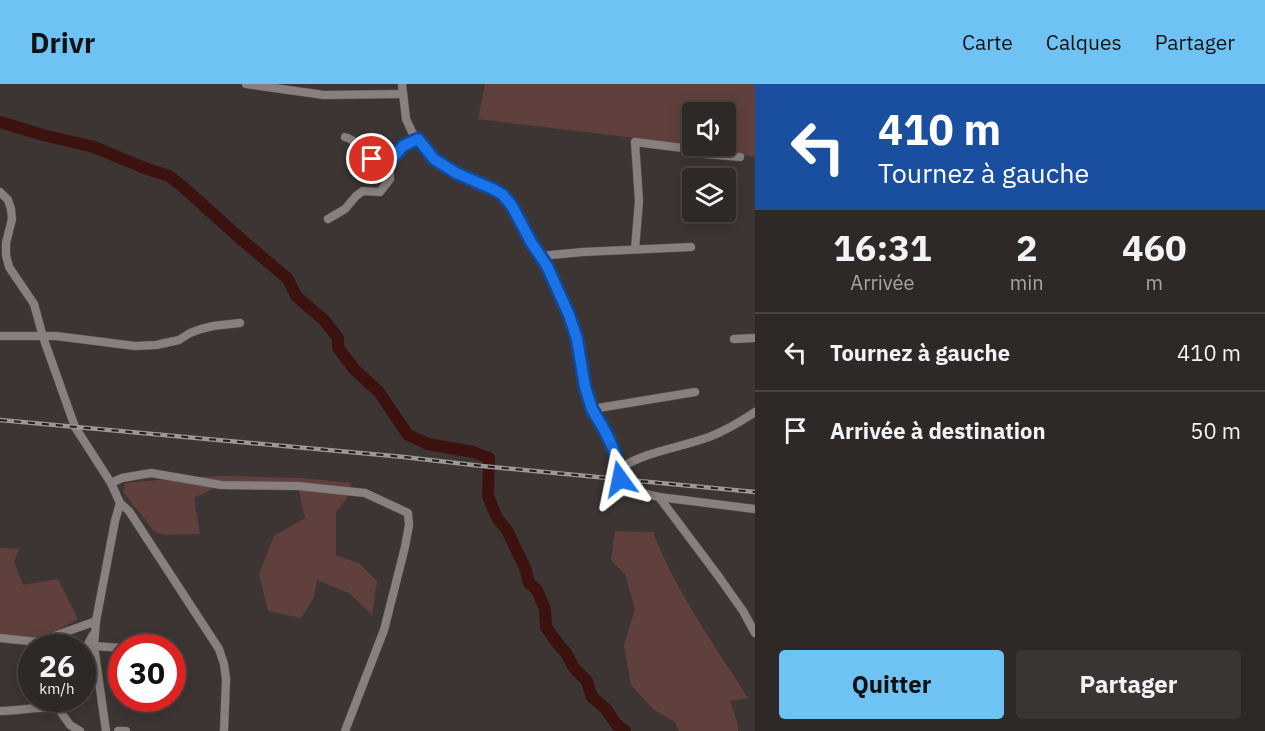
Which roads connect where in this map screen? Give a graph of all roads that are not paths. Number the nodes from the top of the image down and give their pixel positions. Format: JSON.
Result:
{"nodes":[{"id":1,"x":248,"y":84,"type":"edge"},
{"id":2,"x":402,"y":84,"type":"edge"},
{"id":3,"x":403,"y":94,"type":"junction"},
{"id":4,"x":345,"y":137,"type":"dead end"},
{"id":5,"x":418,"y":139,"type":"junction"},
{"id":6,"x":740,"y":157,"type":"dead end"},
{"id":7,"x":389,"y":162,"type":"junction"},
{"id":8,"x":0,"y":192,"type":"edge"},
{"id":9,"x":328,"y":219,"type":"dead end"},
{"id":10,"x":691,"y":247,"type":"dead end"},
{"id":11,"x":635,"y":249,"type":"junction"},
{"id":12,"x":540,"y":256,"type":"junction"},
{"id":13,"x":240,"y":323,"type":"dead end"},
{"id":14,"x":0,"y":336,"type":"edge"},
{"id":15,"x":43,"y":337,"type":"junction"},
{"id":16,"x":755,"y":338,"type":"edge"},
{"id":17,"x":734,"y":339,"type":"dead end"},
{"id":18,"x":695,"y":392,"type":"dead end"},
{"id":19,"x":592,"y":409,"type":"junction"},
{"id":20,"x":755,"y":412,"type":"edge"},
{"id":21,"x":619,"y":469,"type":"junction"},
{"id":22,"x":111,"y":483,"type":"junction"},
{"id":23,"x":659,"y":497,"type":"junction"},
{"id":24,"x":120,"y":503,"type":"junction"},
{"id":25,"x":755,"y":509,"type":"edge"},
{"id":26,"x":96,"y":621,"type":"junction"},
{"id":27,"x":95,"y":632,"type":"edge"},
{"id":28,"x":755,"y":633,"type":"edge"},
{"id":29,"x":0,"y":638,"type":"edge"},
{"id":30,"x":96,"y":660,"type":"edge"},
{"id":31,"x":0,"y":711,"type":"edge"},
{"id":32,"x":18,"y":711,"type":"edge"},
{"id":33,"x":61,"y":712,"type":"edge"},
{"id":34,"x":74,"y":730,"type":"edge"},
{"id":35,"x":106,"y":731,"type":"edge"},
{"id":36,"x":118,"y":731,"type":"edge"},
{"id":37,"x":126,"y":731,"type":"edge"},
{"id":38,"x":224,"y":731,"type":"edge"},
{"id":39,"x":345,"y":731,"type":"edge"}],
"edges":[{"from":1,"to":3,"type":"street"},
{"from":2,"to":3,"type":"street"},
{"from":3,"to":5,"type":"street"},
{"from":4,"to":7,"type":"street"},
{"from":5,"to":7,"type":"street"},
{"from":5,"to":12,"type":"street"},
{"from":6,"to":11,"type":"street"},
{"from":7,"to":9,"type":"street"},
{"from":8,"to":15,"type":"street"},
{"from":10,"to":11,"type":"street"},
{"from":11,"to":12,"type":"street"},
{"from":12,"to":19,"type":"street"},
{"from":13,"to":15,"type":"street"},
{"from":14,"to":15,"type":"street"},
{"from":15,"to":22,"type":"street"},
{"from":16,"to":17,"type":"street"},
{"from":18,"to":19,"type":"street"},
{"from":19,"to":21,"type":"street"},
{"from":20,"to":21,"type":"street"},
{"from":21,"to":23,"type":"street"},
{"from":22,"to":24,"type":"street"},
{"from":22,"to":39,"type":"street"},
{"from":23,"to":25,"type":"street"},
{"from":23,"to":28,"type":"street"},
{"from":24,"to":26,"type":"street"},
{"from":24,"to":38,"type":"street"},
{"from":26,"to":27,"type":"street"},
{"from":26,"to":29,"type":"street"},
{"from":30,"to":35,"type":"street"},
{"from":31,"to":32,"type":"street"},
{"from":33,"to":34,"type":"street"},
{"from":36,"to":37,"type":"street"}]}
